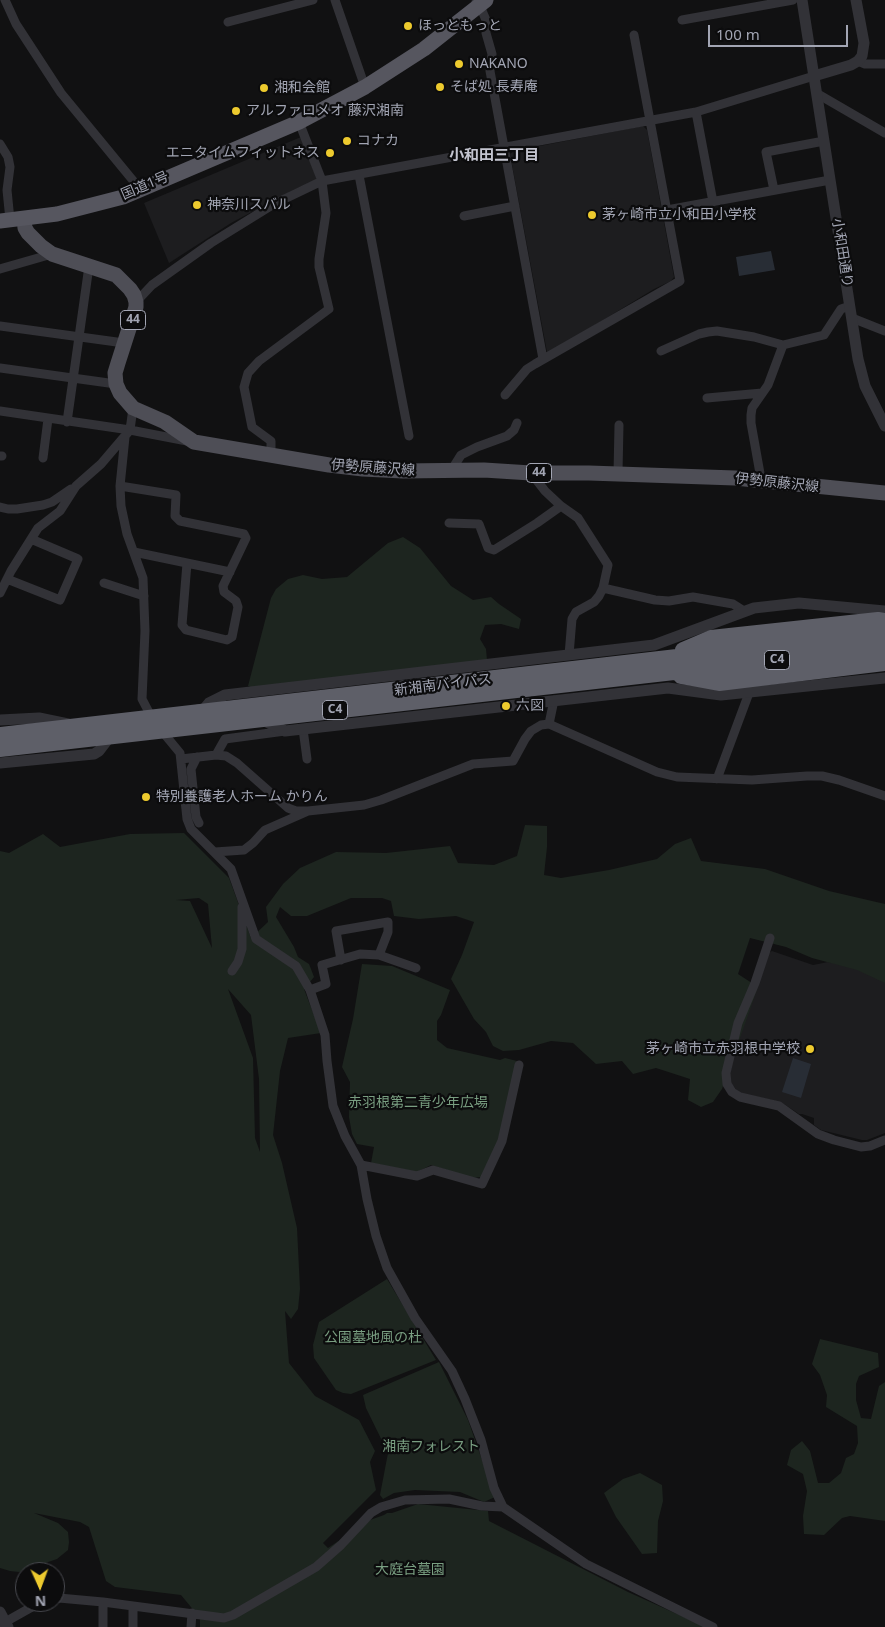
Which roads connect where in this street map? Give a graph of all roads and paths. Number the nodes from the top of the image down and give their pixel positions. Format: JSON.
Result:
{"nodes":[{"id":1,"x":6,"y":0,"type":"edge"},
{"id":2,"x":313,"y":0,"type":"edge"},
{"id":3,"x":335,"y":0,"type":"edge"},
{"id":4,"x":793,"y":0,"type":"edge"},
{"id":5,"x":802,"y":0,"type":"edge"},
{"id":6,"x":856,"y":0,"type":"edge"},
{"id":7,"x":480,"y":2,"type":"edge"},
{"id":8,"x":682,"y":20,"type":"dead end"},
{"id":9,"x":228,"y":22,"type":"dead end"},
{"id":10,"x":634,"y":35,"type":"dead end"},
{"id":11,"x":858,"y":61,"type":"junction"},
{"id":12,"x":885,"y":64,"type":"edge"},
{"id":13,"x":814,"y":76,"type":"junction"},
{"id":14,"x":365,"y":87,"type":"junction"},
{"id":15,"x":816,"y":93,"type":"junction"},
{"id":16,"x":696,"y":112,"type":"junction"},
{"id":17,"x":650,"y":121,"type":"junction"},
{"id":18,"x":299,"y":122,"type":"junction"},
{"id":19,"x":885,"y":133,"type":"edge"},
{"id":20,"x":824,"y":141,"type":"junction"},
{"id":21,"x":0,"y":144,"type":"edge"},
{"id":22,"x":505,"y":148,"type":"junction"},
{"id":23,"x":360,"y":175,"type":"junction"},
{"id":24,"x":830,"y":180,"type":"junction"},
{"id":25,"x":322,"y":181,"type":"junction"},
{"id":26,"x":140,"y":189,"type":"junction"},
{"id":27,"x":774,"y":190,"type":"junction"},
{"id":28,"x":713,"y":202,"type":"junction"},
{"id":29,"x":515,"y":206,"type":"junction"},
{"id":30,"x":667,"y":210,"type":"junction"},
{"id":31,"x":464,"y":216,"type":"dead end"},
{"id":32,"x":11,"y":220,"type":"edge"},
{"id":33,"x":52,"y":254,"type":"junction"},
{"id":34,"x":89,"y":266,"type":"junction"},
{"id":35,"x":0,"y":269,"type":"edge"},
{"id":36,"x":136,"y":302,"type":"junction"},
{"id":37,"x":851,"y":312,"type":"junction"},
{"id":38,"x":0,"y":326,"type":"edge"},
{"id":39,"x":885,"y":331,"type":"edge"},
{"id":40,"x":79,"y":337,"type":"junction"},
{"id":41,"x":124,"y":344,"type":"junction"},
{"id":42,"x":783,"y":345,"type":"junction"},
{"id":43,"x":661,"y":351,"type":"dead end"},
{"id":44,"x":543,"y":359,"type":"junction"},
{"id":45,"x":0,"y":368,"type":"edge"},
{"id":46,"x":73,"y":378,"type":"junction"},
{"id":47,"x":116,"y":384,"type":"junction"},
{"id":48,"x":762,"y":393,"type":"junction"},
{"id":49,"x":505,"y":395,"type":"dead end"},
{"id":50,"x":707,"y":398,"type":"dead end"},
{"id":51,"x":133,"y":408,"type":"junction"},
{"id":52,"x":0,"y":412,"type":"edge"},
{"id":53,"x":48,"y":419,"type":"junction"},
{"id":54,"x":67,"y":422,"type":"junction"},
{"id":55,"x":517,"y":422,"type":"dead end"},
{"id":56,"x":619,"y":425,"type":"dead end"},
{"id":57,"x":885,"y":426,"type":"edge"},
{"id":58,"x":128,"y":434,"type":"junction"},
{"id":59,"x":409,"y":436,"type":"dead end"},
{"id":60,"x":194,"y":442,"type":"junction"},
{"id":61,"x":271,"y":455,"type":"junction"},
{"id":62,"x":43,"y":458,"type":"dead end"},
{"id":63,"x":451,"y":471,"type":"junction"},
{"id":64,"x":531,"y":473,"type":"junction"},
{"id":65,"x":618,"y":473,"type":"junction"},
{"id":66,"x":84,"y":477,"type":"junction"},
{"id":67,"x":761,"y":480,"type":"junction"},
{"id":68,"x":120,"y":486,"type":"junction"},
{"id":69,"x":885,"y":493,"type":"edge"},
{"id":70,"x":561,"y":506,"type":"junction"},
{"id":71,"x":0,"y":507,"type":"edge"},
{"id":72,"x":449,"y":523,"type":"dead end"},
{"id":73,"x":31,"y":540,"type":"junction"},
{"id":74,"x":134,"y":552,"type":"junction"},
{"id":75,"x":187,"y":563,"type":"junction"},
{"id":76,"x":230,"y":572,"type":"junction"},
{"id":77,"x":7,"y":579,"type":"junction"},
{"id":78,"x":104,"y":583,"type":"dead end"},
{"id":79,"x":604,"y":588,"type":"junction"},
{"id":80,"x":0,"y":593,"type":"edge"},
{"id":81,"x":144,"y":596,"type":"junction"},
{"id":82,"x":744,"y":611,"type":"junction"},
{"id":83,"x":885,"y":611,"type":"edge"},
{"id":84,"x":885,"y":621,"type":"edge"},
{"id":85,"x":885,"y":633,"type":"edge"},
{"id":86,"x":885,"y":648,"type":"edge"},
{"id":87,"x":569,"y":655,"type":"junction"},
{"id":88,"x":885,"y":663,"type":"edge"},
{"id":89,"x":668,"y":665,"type":"junction"},
{"id":90,"x":885,"y":678,"type":"edge"},
{"id":91,"x":253,"y":692,"type":"junction"},
{"id":92,"x":749,"y":693,"type":"junction"},
{"id":93,"x":554,"y":700,"type":"junction"},
{"id":94,"x":254,"y":715,"type":"junction"},
{"id":95,"x":152,"y":718,"type":"junction"},
{"id":96,"x":0,"y":720,"type":"edge"},
{"id":97,"x":549,"y":724,"type":"junction"},
{"id":98,"x":302,"y":729,"type":"junction"},
{"id":99,"x":285,"y":731,"type":"junction"},
{"id":100,"x":0,"y":736,"type":"edge"},
{"id":101,"x":0,"y":749,"type":"edge"},
{"id":102,"x":216,"y":755,"type":"junction"},
{"id":103,"x":198,"y":757,"type":"junction"},
{"id":104,"x":181,"y":759,"type":"junction"},
{"id":105,"x":307,"y":759,"type":"dead end"},
{"id":106,"x":0,"y":763,"type":"edge"},
{"id":107,"x":717,"y":779,"type":"junction"},
{"id":108,"x":885,"y":796,"type":"edge"},
{"id":109,"x":308,"y":811,"type":"junction"},
{"id":110,"x":199,"y":823,"type":"dead end"},
{"id":111,"x":216,"y":852,"type":"junction"},
{"id":112,"x":242,"y":902,"type":"junction"},
{"id":113,"x":770,"y":938,"type":"dead end"},
{"id":114,"x":379,"y":955,"type":"junction"},
{"id":115,"x":341,"y":960,"type":"junction"},
{"id":116,"x":416,"y":968,"type":"dead end"},
{"id":117,"x":232,"y":971,"type":"dead end"},
{"id":118,"x":310,"y":990,"type":"junction"},
{"id":119,"x":519,"y":1065,"type":"dead end"},
{"id":120,"x":885,"y":1140,"type":"edge"},
{"id":121,"x":361,"y":1165,"type":"junction"},
{"id":122,"x":503,"y":1507,"type":"junction"},
{"id":123,"x":65,"y":1600,"type":"edge"},
{"id":124,"x":103,"y":1602,"type":"junction"},
{"id":125,"x":133,"y":1606,"type":"junction"},
{"id":126,"x":22,"y":1612,"type":"edge"},
{"id":127,"x":192,"y":1613,"type":"junction"},
{"id":128,"x":3,"y":1621,"type":"edge"},
{"id":129,"x":103,"y":1627,"type":"edge"},
{"id":130,"x":133,"y":1627,"type":"edge"},
{"id":131,"x":192,"y":1627,"type":"edge"},
{"id":132,"x":713,"y":1627,"type":"edge"}],
"edges":[{"from":1,"to":26,"type":"street"},
{"from":2,"to":9,"type":"street"},
{"from":3,"to":14,"type":"street"},
{"from":4,"to":8,"type":"street"},
{"from":5,"to":13,"type":"street","name":"小和田通り"},
{"from":6,"to":11,"type":"street"},
{"from":7,"to":14,"type":"highway","name":"国道1号"},
{"from":7,"to":22,"type":"street"},
{"from":10,"to":17,"type":"street"},
{"from":11,"to":12,"type":"street"},
{"from":11,"to":13,"type":"street"},
{"from":13,"to":15,"type":"street","name":"小和田通り"},
{"from":13,"to":16,"type":"street"},
{"from":14,"to":18,"type":"highway","name":"国道1号"},
{"from":15,"to":19,"type":"street"},
{"from":15,"to":20,"type":"street","name":"小和田通り"},
{"from":16,"to":17,"type":"street"},
{"from":16,"to":28,"type":"street"},
{"from":17,"to":22,"type":"street"},
{"from":17,"to":30,"type":"street"},
{"from":18,"to":25,"type":"street"},
{"from":18,"to":26,"type":"highway","name":"国道1号"},
{"from":20,"to":24,"type":"street","name":"小和田通り"},
{"from":20,"to":27,"type":"street"},
{"from":21,"to":32,"type":"street"},
{"from":22,"to":23,"type":"street"},
{"from":22,"to":29,"type":"street"},
{"from":23,"to":25,"type":"street"},
{"from":23,"to":59,"type":"street"},
{"from":24,"to":27,"type":"street"},
{"from":24,"to":37,"type":"street","name":"小和田通り"},
{"from":25,"to":36,"type":"street"},
{"from":25,"to":61,"type":"street"},
{"from":26,"to":32,"type":"highway","name":"国道1号"},
{"from":27,"to":28,"type":"street"},
{"from":28,"to":30,"type":"street"},
{"from":29,"to":31,"type":"street"},
{"from":29,"to":44,"type":"street"},
{"from":30,"to":44,"type":"street"},
{"from":32,"to":33,"type":"main road","number":"44"},
{"from":33,"to":34,"type":"main road","number":"44"},
{"from":33,"to":35,"type":"street"},
{"from":34,"to":36,"type":"main road","number":"44"},
{"from":34,"to":40,"type":"street"},
{"from":36,"to":41,"type":"main road","number":"44"},
{"from":37,"to":39,"type":"street"},
{"from":37,"to":42,"type":"street"},
{"from":37,"to":57,"type":"street","name":"小和田通り"},
{"from":38,"to":40,"type":"street"},
{"from":40,"to":41,"type":"street"},
{"from":40,"to":46,"type":"street"},
{"from":41,"to":47,"type":"main road","number":"44"},
{"from":42,"to":43,"type":"street"},
{"from":42,"to":48,"type":"street"},
{"from":44,"to":49,"type":"street"},
{"from":45,"to":46,"type":"street"},
{"from":46,"to":47,"type":"street"},
{"from":46,"to":54,"type":"street"},
{"from":47,"to":51,"type":"main road","name":"伊勢原藤沢線","number":"44"},
{"from":48,"to":50,"type":"street"},
{"from":48,"to":67,"type":"street"},
{"from":51,"to":58,"type":"street"},
{"from":51,"to":60,"type":"main road","name":"伊勢原藤沢線","number":"44"},
{"from":52,"to":53,"type":"street"},
{"from":53,"to":54,"type":"street"},
{"from":53,"to":62,"type":"street"},
{"from":54,"to":58,"type":"street"},
{"from":55,"to":63,"type":"street"},
{"from":56,"to":65,"type":"street"},
{"from":58,"to":60,"type":"street"},
{"from":58,"to":66,"type":"street"},
{"from":58,"to":68,"type":"street"},
{"from":60,"to":61,"type":"main road","name":"伊勢原藤沢線","number":"44"},
{"from":61,"to":63,"type":"main road","name":"伊勢原藤沢線","number":"44"},
{"from":63,"to":64,"type":"main road","name":"伊勢原藤沢線","number":"44"},
{"from":64,"to":65,"type":"main road","name":"伊勢原藤沢線","number":"44"},
{"from":64,"to":70,"type":"street"},
{"from":65,"to":67,"type":"main road","name":"伊勢原藤沢線","number":"44"},
{"from":66,"to":71,"type":"street"},
{"from":66,"to":73,"type":"street"},
{"from":67,"to":69,"type":"main road","name":"伊勢原藤沢線","number":"44"},
{"from":68,"to":74,"type":"street"},
{"from":68,"to":76,"type":"street"},
{"from":70,"to":72,"type":"street"},
{"from":70,"to":79,"type":"street"},
{"from":73,"to":77,"type":"street"},
{"from":73,"to":77,"type":"street"},
{"from":74,"to":75,"type":"street"},
{"from":74,"to":81,"type":"street"},
{"from":75,"to":76,"type":"street"},
{"from":75,"to":76,"type":"street"},
{"from":77,"to":80,"type":"street"},
{"from":78,"to":81,"type":"street"},
{"from":79,"to":82,"type":"street"},
{"from":79,"to":87,"type":"street"},
{"from":81,"to":95,"type":"street"},
{"from":82,"to":83,"type":"street"},
{"from":82,"to":87,"type":"street"},
{"from":84,"to":89,"type":"highway"},
{"from":85,"to":89,"type":"highway","name":"新湘南バイパス","number":"C4"},
{"from":86,"to":89,"type":"highway","name":"新湘南バイパス","number":"C4"},
{"from":87,"to":91,"type":"street"},
{"from":88,"to":89,"type":"highway"},
{"from":89,"to":100,"type":"highway","name":"新湘南バイパス","number":"C4"},
{"from":89,"to":101,"type":"highway","name":"新湘南バイパス","number":"C4"},
{"from":90,"to":92,"type":"street"},
{"from":91,"to":94,"type":"street"},
{"from":91,"to":95,"type":"street"},
{"from":92,"to":93,"type":"street"},
{"from":92,"to":107,"type":"street"},
{"from":93,"to":97,"type":"street"},
{"from":93,"to":98,"type":"street"},
{"from":94,"to":95,"type":"street"},
{"from":94,"to":99,"type":"street"},
{"from":95,"to":96,"type":"street"},
{"from":95,"to":104,"type":"street"},
{"from":95,"to":106,"type":"street"},
{"from":97,"to":107,"type":"street"},
{"from":97,"to":109,"type":"street"},
{"from":98,"to":99,"type":"street"},
{"from":98,"to":105,"type":"street"},
{"from":99,"to":102,"type":"street"},
{"from":102,"to":103,"type":"street"},
{"from":102,"to":109,"type":"street"},
{"from":103,"to":104,"type":"street"},
{"from":103,"to":110,"type":"street"},
{"from":104,"to":111,"type":"street"},
{"from":107,"to":108,"type":"street"},
{"from":109,"to":111,"type":"street"},
{"from":111,"to":112,"type":"street"},
{"from":112,"to":117,"type":"street"},
{"from":112,"to":118,"type":"street"},
{"from":113,"to":120,"type":"street"},
{"from":114,"to":115,"type":"street"},
{"from":114,"to":115,"type":"street"},
{"from":114,"to":116,"type":"street"},
{"from":115,"to":118,"type":"street"},
{"from":118,"to":121,"type":"street"},
{"from":119,"to":121,"type":"street"},
{"from":121,"to":122,"type":"street"},
{"from":122,"to":127,"type":"street"},
{"from":122,"to":132,"type":"street"},
{"from":123,"to":124,"type":"street"},
{"from":124,"to":125,"type":"street"},
{"from":124,"to":129,"type":"street"},
{"from":125,"to":127,"type":"street"},
{"from":125,"to":130,"type":"street"},
{"from":126,"to":128,"type":"street"},
{"from":127,"to":131,"type":"street"}]}
